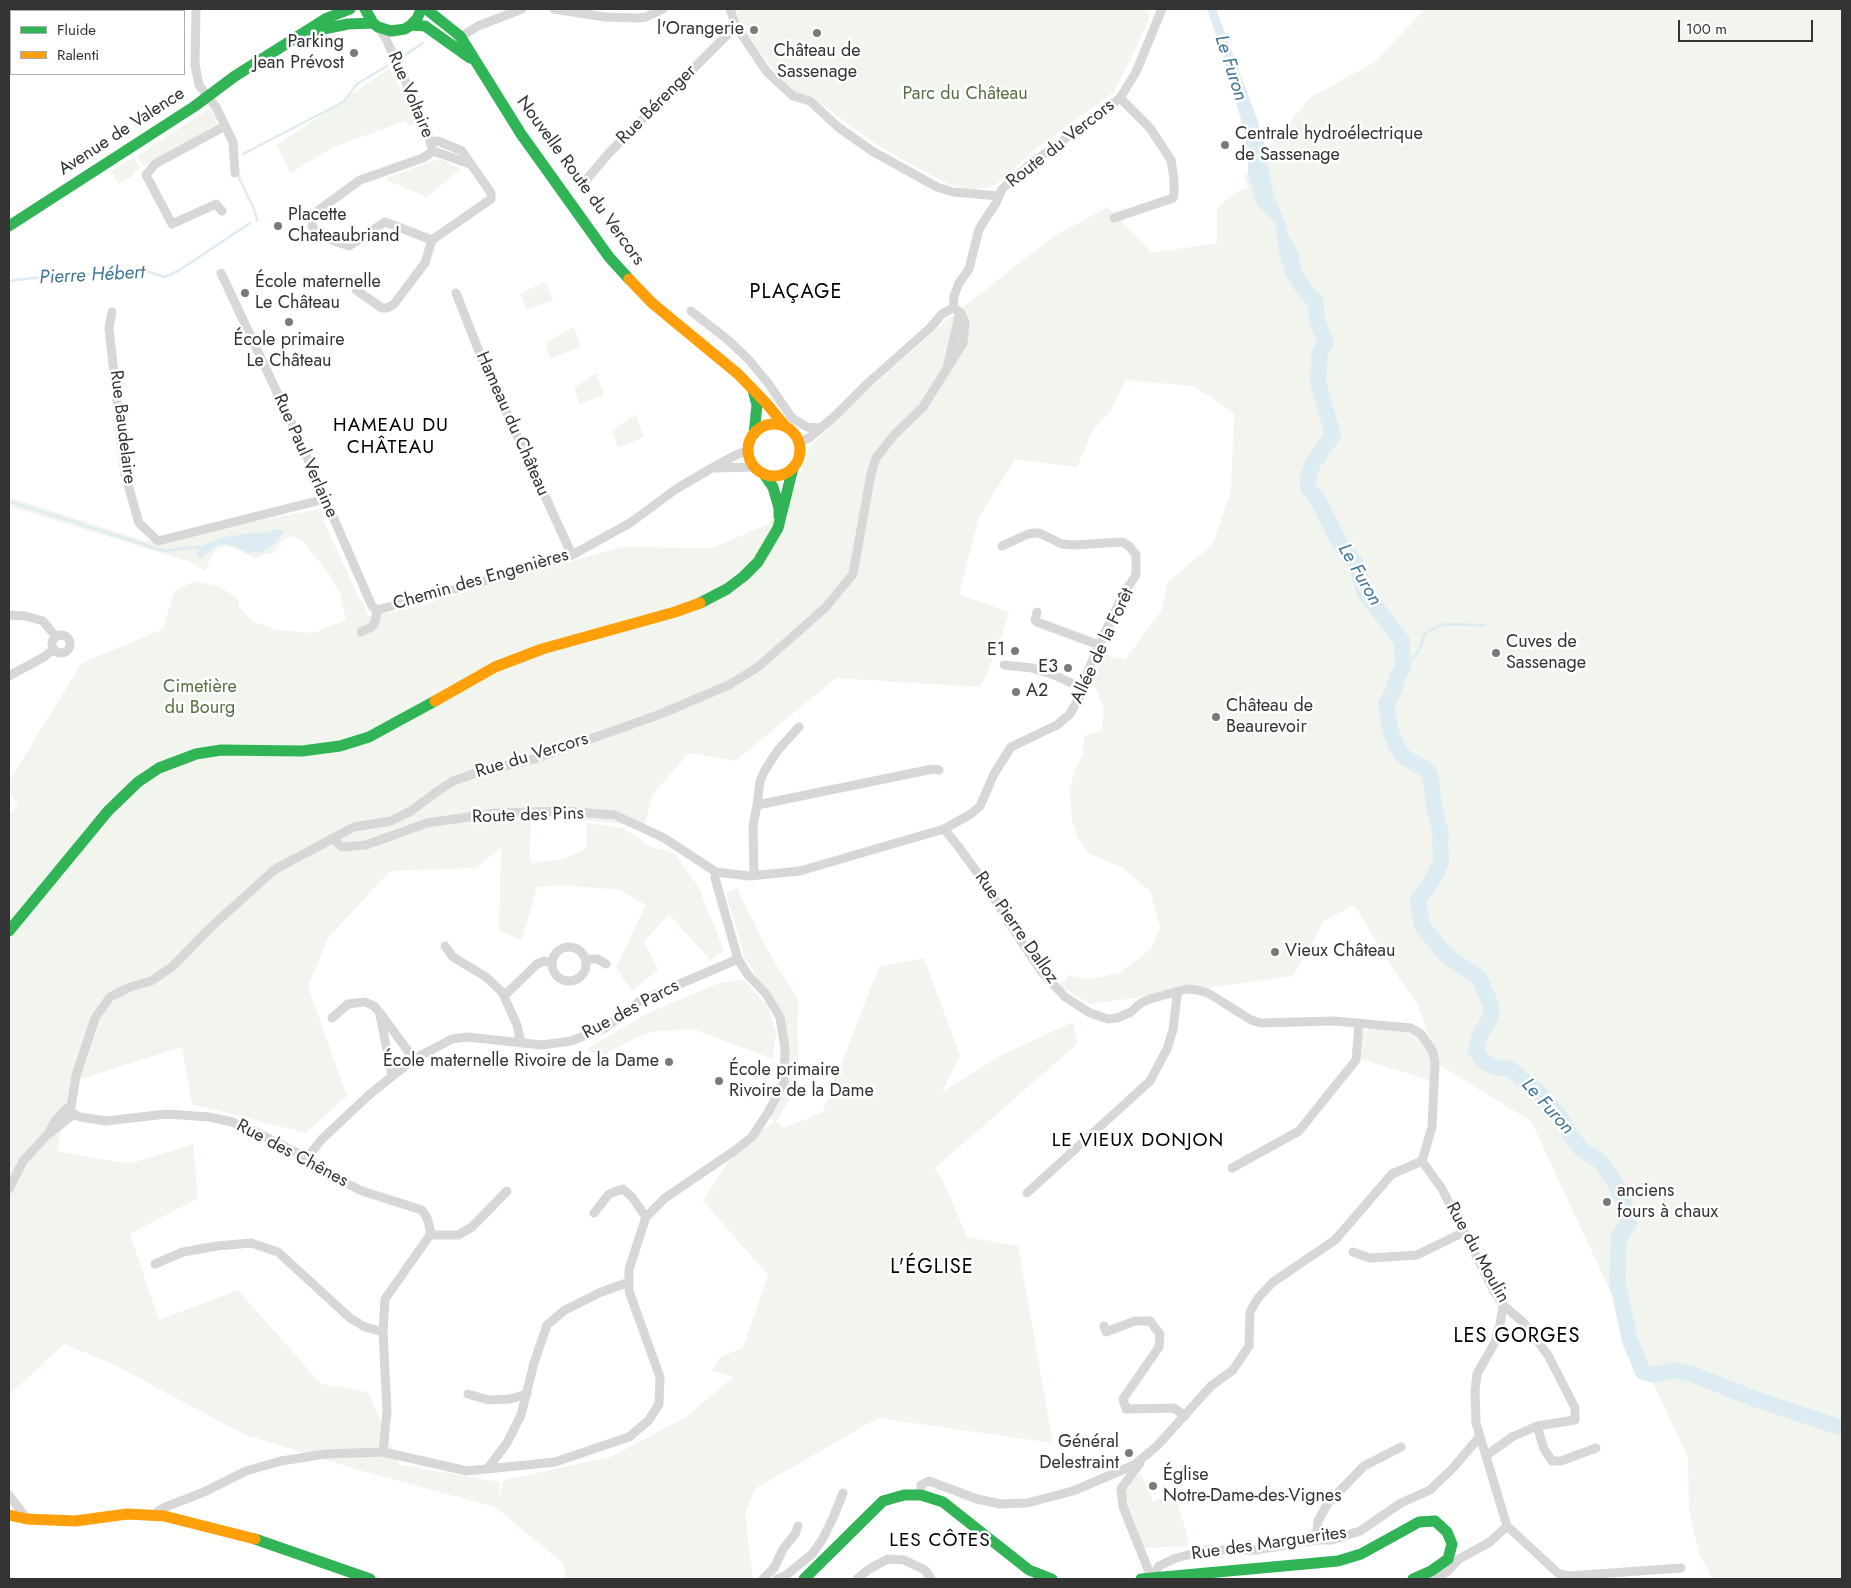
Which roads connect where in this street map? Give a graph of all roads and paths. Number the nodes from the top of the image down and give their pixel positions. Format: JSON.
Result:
{"nodes":[{"id":1,"x":196,"y":9,"type":"edge"},
{"id":2,"x":350,"y":9,"type":"edge"},
{"id":3,"x":365,"y":9,"type":"edge"},
{"id":4,"x":421,"y":9,"type":"edge"},
{"id":5,"x":426,"y":9,"type":"edge"},
{"id":6,"x":522,"y":9,"type":"edge"},
{"id":7,"x":554,"y":9,"type":"edge"},
{"id":8,"x":663,"y":9,"type":"edge"},
{"id":9,"x":730,"y":9,"type":"edge"},
{"id":10,"x":1162,"y":9,"type":"edge"},
{"id":11,"x":375,"y":25,"type":"junction"},
{"id":12,"x":412,"y":25,"type":"junction"},
{"id":13,"x":736,"y":26,"type":"junction"},
{"id":14,"x":398,"y":31,"type":"junction"},
{"id":15,"x":304,"y":34,"type":"junction"},
{"id":16,"x":456,"y":40,"type":"junction"},
{"id":17,"x":387,"y":43,"type":"junction"},
{"id":18,"x":208,"y":96,"type":"junction"},
{"id":19,"x":1120,"y":98,"type":"junction"},
{"id":20,"x":225,"y":126,"type":"junction"},
{"id":21,"x":432,"y":146,"type":"junction"},
{"id":22,"x":235,"y":173,"type":"dead end"},
{"id":23,"x":581,"y":186,"type":"dead end"},
{"id":24,"x":998,"y":196,"type":"junction"},
{"id":25,"x":222,"y":211,"type":"dead end"},
{"id":26,"x":1114,"y":218,"type":"dead end"},
{"id":27,"x":9,"y":226,"type":"edge"},
{"id":28,"x":432,"y":240,"type":"junction"},
{"id":29,"x":221,"y":273,"type":"dead end"},
{"id":30,"x":356,"y":290,"type":"dead end"},
{"id":31,"x":456,"y":293,"type":"dead end"},
{"id":32,"x":957,"y":310,"type":"junction"},
{"id":33,"x":691,"y":311,"type":"dead end"},
{"id":34,"x":112,"y":312,"type":"dead end"},
{"id":35,"x":753,"y":390,"type":"junction"},
{"id":36,"x":785,"y":426,"type":"junction"},
{"id":37,"x":821,"y":428,"type":"junction"},
{"id":38,"x":754,"y":434,"type":"junction"},
{"id":39,"x":799,"y":442,"type":"junction"},
{"id":40,"x":748,"y":450,"type":"junction"},
{"id":41,"x":754,"y":467,"type":"junction"},
{"id":42,"x":712,"y":468,"type":"junction"},
{"id":43,"x":793,"y":468,"type":"junction"},
{"id":44,"x":764,"y":474,"type":"junction"},
{"id":45,"x":325,"y":499,"type":"junction"},
{"id":46,"x":778,"y":528,"type":"junction"},
{"id":47,"x":1002,"y":546,"type":"dead end"},
{"id":48,"x":572,"y":555,"type":"junction"},
{"id":49,"x":377,"y":610,"type":"junction"},
{"id":50,"x":1037,"y":612,"type":"dead end"},
{"id":51,"x":9,"y":615,"type":"edge"},
{"id":52,"x":361,"y":632,"type":"dead end"},
{"id":53,"x":56,"y":637,"type":"junction"},
{"id":54,"x":1099,"y":645,"type":"junction"},
{"id":55,"x":54,"y":649,"type":"junction"},
{"id":56,"x":1004,"y":665,"type":"dead end"},
{"id":57,"x":9,"y":676,"type":"edge"},
{"id":58,"x":1082,"y":688,"type":"junction"},
{"id":59,"x":799,"y":727,"type":"dead end"},
{"id":60,"x":939,"y":770,"type":"dead end"},
{"id":61,"x":757,"y":805,"type":"junction"},
{"id":62,"x":944,"y":829,"type":"junction"},
{"id":63,"x":332,"y":838,"type":"junction"},
{"id":64,"x":716,"y":872,"type":"junction"},
{"id":65,"x":754,"y":876,"type":"junction"},
{"id":66,"x":9,"y":931,"type":"edge"},
{"id":67,"x":445,"y":946,"type":"dead end"},
{"id":68,"x":585,"y":958,"type":"junction"},
{"id":69,"x":738,"y":959,"type":"junction"},
{"id":70,"x":552,"y":962,"type":"junction"},
{"id":71,"x":606,"y":964,"type":"dead end"},
{"id":72,"x":1175,"y":992,"type":"junction"},
{"id":73,"x":504,"y":996,"type":"junction"},
{"id":74,"x":380,"y":1013,"type":"junction"},
{"id":75,"x":332,"y":1018,"type":"dead end"},
{"id":76,"x":1359,"y":1024,"type":"junction"},
{"id":77,"x":521,"y":1043,"type":"junction"},
{"id":78,"x":414,"y":1059,"type":"junction"},
{"id":79,"x":392,"y":1076,"type":"junction"},
{"id":80,"x":71,"y":1112,"type":"junction"},
{"id":81,"x":307,"y":1158,"type":"junction"},
{"id":82,"x":1422,"y":1161,"type":"junction"},
{"id":83,"x":1232,"y":1168,"type":"dead end"},
{"id":84,"x":9,"y":1190,"type":"edge"},
{"id":85,"x":507,"y":1192,"type":"dead end"},
{"id":86,"x":1027,"y":1194,"type":"dead end"},
{"id":87,"x":594,"y":1213,"type":"dead end"},
{"id":88,"x":646,"y":1217,"type":"junction"},
{"id":89,"x":1464,"y":1232,"type":"junction"},
{"id":90,"x":430,"y":1235,"type":"junction"},
{"id":91,"x":1354,"y":1252,"type":"dead end"},
{"id":92,"x":155,"y":1264,"type":"dead end"},
{"id":93,"x":629,"y":1282,"type":"junction"},
{"id":94,"x":1502,"y":1305,"type":"junction"},
{"id":95,"x":1104,"y":1326,"type":"dead end"},
{"id":96,"x":382,"y":1332,"type":"junction"},
{"id":97,"x":468,"y":1394,"type":"dead end"},
{"id":98,"x":527,"y":1394,"type":"junction"},
{"id":99,"x":1185,"y":1416,"type":"junction"},
{"id":100,"x":1537,"y":1426,"type":"junction"},
{"id":101,"x":1480,"y":1436,"type":"junction"},
{"id":102,"x":1401,"y":1447,"type":"dead end"},
{"id":103,"x":1596,"y":1448,"type":"dead end"},
{"id":104,"x":383,"y":1452,"type":"junction"},
{"id":105,"x":1487,"y":1455,"type":"junction"},
{"id":106,"x":1141,"y":1461,"type":"junction"},
{"id":107,"x":488,"y":1468,"type":"junction"},
{"id":108,"x":843,"y":1493,"type":"dead end"},
{"id":109,"x":9,"y":1495,"type":"edge"},
{"id":110,"x":921,"y":1495,"type":"junction"},
{"id":111,"x":9,"y":1515,"type":"edge"},
{"id":112,"x":153,"y":1516,"type":"junction"},
{"id":113,"x":27,"y":1519,"type":"junction"},
{"id":114,"x":798,"y":1526,"type":"dead end"},
{"id":115,"x":1507,"y":1526,"type":"junction"},
{"id":116,"x":1316,"y":1540,"type":"junction"},
{"id":117,"x":1681,"y":1568,"type":"dead end"},
{"id":118,"x":1558,"y":1576,"type":"edge"},
{"id":119,"x":370,"y":1579,"type":"edge"},
{"id":120,"x":763,"y":1579,"type":"edge"},
{"id":121,"x":777,"y":1579,"type":"edge"},
{"id":122,"x":804,"y":1579,"type":"edge"},
{"id":123,"x":857,"y":1579,"type":"edge"},
{"id":124,"x":931,"y":1579,"type":"edge"},
{"id":125,"x":1052,"y":1579,"type":"edge"},
{"id":126,"x":1148,"y":1579,"type":"edge"},
{"id":127,"x":1413,"y":1579,"type":"edge"},
{"id":128,"x":1434,"y":1579,"type":"edge"}],
"edges":[{"from":1,"to":18,"type":"street"},
{"from":2,"to":15,"type":"main road","name":"Avenue de Valence"},
{"from":3,"to":11,"type":"main road"},
{"from":4,"to":12,"type":"main road"},
{"from":5,"to":16,"type":"main road","name":"Nouvelle Route du Vercors"},
{"from":6,"to":16,"type":"street"},
{"from":7,"to":8,"type":"street"},
{"from":9,"to":13,"type":"street"},
{"from":10,"to":19,"type":"street","name":"Route du Vercors"},
{"from":11,"to":14,"type":"main road","name":"Avenue de Valence"},
{"from":11,"to":15,"type":"main road","name":"Avenue de Valence"},
{"from":11,"to":17,"type":"street","name":"Rue Voltaire"},
{"from":12,"to":14,"type":"main road"},
{"from":12,"to":16,"type":"main road","name":"Nouvelle Route du Vercors"},
{"from":13,"to":23,"type":"street","name":"Rue Bérenger"},
{"from":13,"to":24,"type":"street"},
{"from":14,"to":17,"type":"street","name":"Rue Voltaire"},
{"from":15,"to":18,"type":"main road","name":"Avenue de Valence"},
{"from":16,"to":35,"type":"main road","name":"Nouvelle Route du Vercors"},
{"from":17,"to":21,"type":"street","name":"Rue Voltaire"},
{"from":18,"to":20,"type":"street"},
{"from":18,"to":27,"type":"main road","name":"Avenue de Valence"},
{"from":19,"to":24,"type":"street","name":"Route du Vercors"},
{"from":19,"to":26,"type":"street"},
{"from":20,"to":22,"type":"street"},
{"from":20,"to":25,"type":"street"},
{"from":21,"to":28,"type":"street"},
{"from":21,"to":28,"type":"street","name":"Rue Voltaire"},
{"from":24,"to":32,"type":"street","name":"Route du Vercors"},
{"from":28,"to":30,"type":"street"},
{"from":29,"to":45,"type":"street","name":"Rue Paul Verlaine"},
{"from":31,"to":48,"type":"street","name":"Hameau du Château"},
{"from":32,"to":37,"type":"street"},
{"from":32,"to":63,"type":"street","name":"Rue du Vercors"},
{"from":33,"to":37,"type":"street"},
{"from":34,"to":45,"type":"street","name":"Rue Baudelaire"},
{"from":35,"to":36,"type":"main road","name":"Nouvelle Route du Vercors"},
{"from":35,"to":38,"type":"main road"},
{"from":36,"to":38,"type":"main road"},
{"from":36,"to":39,"type":"main road"},
{"from":37,"to":39,"type":"street"},
{"from":38,"to":40,"type":"main road"},
{"from":39,"to":43,"type":"main road"},
{"from":40,"to":41,"type":"main road"},
{"from":40,"to":42,"type":"street","name":"Chemin des Engenières"},
{"from":41,"to":42,"type":"street","name":"Chemin des Engenières"},
{"from":41,"to":44,"type":"main road"},
{"from":42,"to":48,"type":"street","name":"Chemin des Engenières"},
{"from":43,"to":44,"type":"main road"},
{"from":43,"to":46,"type":"main road"},
{"from":44,"to":46,"type":"main road"},
{"from":45,"to":49,"type":"street","name":"Rue Paul Verlaine"},
{"from":46,"to":66,"type":"main road"},
{"from":47,"to":54,"type":"street","name":"Allée de la Forêt"},
{"from":48,"to":49,"type":"street","name":"Chemin des Engenières"},
{"from":49,"to":52,"type":"street","name":"Chemin des Engenières"},
{"from":50,"to":54,"type":"street"},
{"from":51,"to":53,"type":"street"},
{"from":53,"to":55,"type":"street"},
{"from":53,"to":55,"type":"street"},
{"from":54,"to":58,"type":"street","name":"Allée de la Forêt"},
{"from":55,"to":57,"type":"street"},
{"from":56,"to":58,"type":"street"},
{"from":58,"to":62,"type":"street","name":"Allée de la Forêt"},
{"from":59,"to":61,"type":"street"},
{"from":60,"to":61,"type":"street"},
{"from":61,"to":65,"type":"street"},
{"from":62,"to":65,"type":"street"},
{"from":62,"to":72,"type":"street","name":"Rue Pierre Dalloz"},
{"from":63,"to":64,"type":"street","name":"Route des Pins"},
{"from":63,"to":80,"type":"street","name":"Rue du Vercors"},
{"from":64,"to":65,"type":"street"},
{"from":64,"to":69,"type":"street"},
{"from":67,"to":73,"type":"street"},
{"from":68,"to":70,"type":"street"},
{"from":68,"to":70,"type":"street"},
{"from":68,"to":71,"type":"street"},
{"from":69,"to":77,"type":"street","name":"Rue des Parcs"},
{"from":69,"to":88,"type":"street"},
{"from":70,"to":73,"type":"street"},
{"from":72,"to":76,"type":"street","name":"Rue Pierre Dalloz"},
{"from":72,"to":86,"type":"street"},
{"from":73,"to":77,"type":"street"},
{"from":74,"to":75,"type":"street"},
{"from":74,"to":78,"type":"street"},
{"from":74,"to":79,"type":"street"},
{"from":76,"to":82,"type":"street","name":"Rue Pierre Dalloz"},
{"from":76,"to":83,"type":"street"},
{"from":77,"to":78,"type":"street","name":"Rue des Parcs"},
{"from":78,"to":79,"type":"street","name":"Rue des Parcs"},
{"from":79,"to":81,"type":"street","name":"Rue des Parcs"},
{"from":80,"to":81,"type":"street","name":"Rue des Chênes"},
{"from":80,"to":84,"type":"street"},
{"from":81,"to":90,"type":"street","name":"Rue des Chênes"},
{"from":82,"to":89,"type":"street","name":"Rue du Moulin"},
{"from":82,"to":99,"type":"street"},
{"from":85,"to":90,"type":"street"},
{"from":87,"to":88,"type":"street"},
{"from":88,"to":93,"type":"street"},
{"from":89,"to":91,"type":"street"},
{"from":89,"to":94,"type":"street","name":"Rue du Moulin"},
{"from":90,"to":96,"type":"street"},
{"from":92,"to":96,"type":"street"},
{"from":93,"to":98,"type":"street"},
{"from":93,"to":107,"type":"street"},
{"from":94,"to":100,"type":"street","name":"Rue du Moulin"},
{"from":94,"to":101,"type":"street"},
{"from":95,"to":99,"type":"street"},
{"from":96,"to":104,"type":"street"},
{"from":97,"to":98,"type":"street"},
{"from":98,"to":107,"type":"street"},
{"from":99,"to":106,"type":"street"},
{"from":100,"to":103,"type":"street"},
{"from":100,"to":105,"type":"street"},
{"from":101,"to":105,"type":"street"},
{"from":101,"to":116,"type":"street","name":"Rue des Marguerites"},
{"from":102,"to":116,"type":"street"},
{"from":104,"to":107,"type":"street"},
{"from":104,"to":112,"type":"street"},
{"from":105,"to":115,"type":"street"},
{"from":106,"to":110,"type":"street"},
{"from":106,"to":126,"type":"street"},
{"from":108,"to":121,"type":"street"},
{"from":109,"to":113,"type":"street"},
{"from":110,"to":122,"type":"main road"},
{"from":110,"to":125,"type":"main road"},
{"from":111,"to":113,"type":"main road"},
{"from":112,"to":113,"type":"main road"},
{"from":112,"to":119,"type":"main road"},
{"from":114,"to":120,"type":"street"},
{"from":115,"to":118,"type":"street"},
{"from":115,"to":128,"type":"street"},
{"from":116,"to":126,"type":"street","name":"Rue des Marguerites"},
{"from":117,"to":118,"type":"street"},
{"from":123,"to":124,"type":"street"},
{"from":126,"to":127,"type":"main road"}]}
